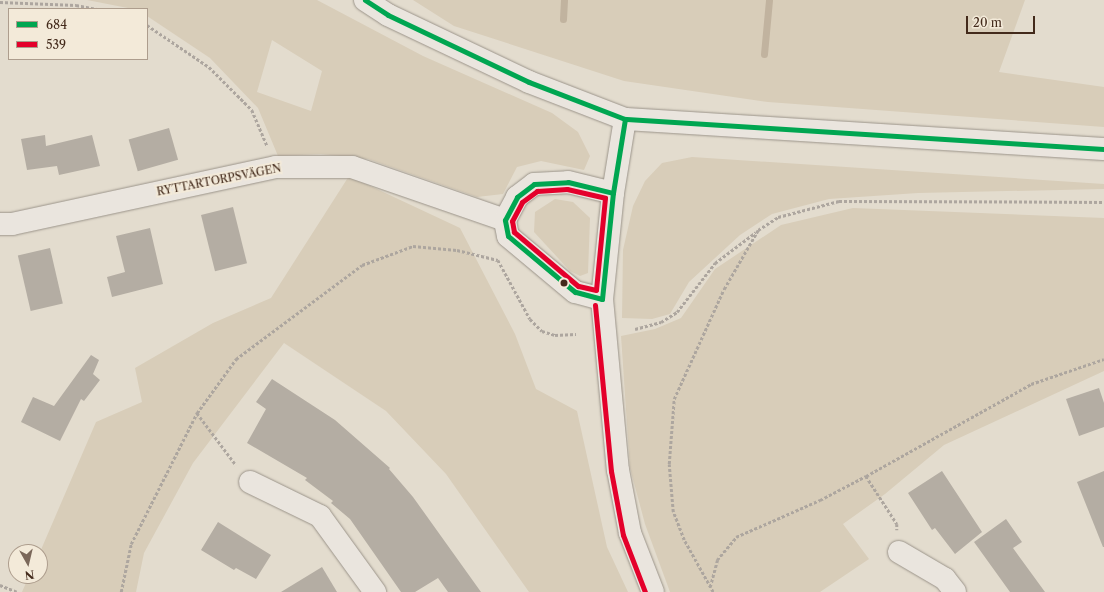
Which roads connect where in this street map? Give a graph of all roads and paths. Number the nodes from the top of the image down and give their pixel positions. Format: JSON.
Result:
{"nodes":[{"id":1,"x":365,"y":0,"type":"edge"},
{"id":2,"x":0,"y":2,"type":"edge"},
{"id":3,"x":92,"y":8,"type":"edge"},
{"id":4,"x":148,"y":26,"type":"edge"},
{"id":5,"x":626,"y":119,"type":"junction"},
{"id":6,"x":1104,"y":149,"type":"edge"},
{"id":7,"x":276,"y":167,"type":"junction"},
{"id":8,"x":613,"y":193,"type":"junction"},
{"id":9,"x":1104,"y":202,"type":"edge"},
{"id":10,"x":505,"y":220,"type":"junction"},
{"id":11,"x":0,"y":224,"type":"edge"},
{"id":12,"x":758,"y":230,"type":"junction"},
{"id":13,"x":602,"y":299,"type":"junction"},
{"id":14,"x":635,"y":329,"type":"dead end"},
{"id":15,"x":576,"y":334,"type":"dead end"},
{"id":16,"x":1104,"y":359,"type":"edge"},
{"id":17,"x":197,"y":413,"type":"junction"},
{"id":18,"x":866,"y":476,"type":"junction"},
{"id":19,"x":250,"y":482,"type":"joint"},
{"id":20,"x":899,"y":552,"type":"joint"},
{"id":21,"x":0,"y":585,"type":"edge"},
{"id":22,"x":710,"y":588,"type":"junction"},
{"id":23,"x":17,"y":592,"type":"edge"},
{"id":24,"x":121,"y":592,"type":"edge"},
{"id":25,"x":374,"y":592,"type":"edge"},
{"id":26,"x":653,"y":592,"type":"edge"},
{"id":27,"x":713,"y":592,"type":"edge"},
{"id":28,"x":955,"y":592,"type":"edge"}],
"edges":[{"from":1,"to":5,"type":"street"},
{"from":2,"to":3,"type":"path"},
{"from":4,"to":7,"type":"path"},
{"from":5,"to":6,"type":"street"},
{"from":5,"to":8,"type":"street"},
{"from":7,"to":10,"type":"street","name":"RYTTARTORPSVÄGEN"},
{"from":7,"to":11,"type":"street","name":"RYTTARTORPSVÄGEN"},
{"from":8,"to":10,"type":"street"},
{"from":8,"to":13,"type":"street"},
{"from":9,"to":12,"type":"path"},
{"from":10,"to":13,"type":"street"},
{"from":12,"to":14,"type":"path"},
{"from":12,"to":22,"type":"path"},
{"from":13,"to":26,"type":"street"},
{"from":15,"to":17,"type":"path"},
{"from":16,"to":18,"type":"path"},
{"from":17,"to":19,"type":"path"},
{"from":17,"to":24,"type":"path"},
{"from":18,"to":20,"type":"path"},
{"from":18,"to":22,"type":"path"},
{"from":19,"to":25,"type":"street"},
{"from":20,"to":28,"type":"street"},
{"from":21,"to":23,"type":"path"},
{"from":22,"to":27,"type":"path"}]}
